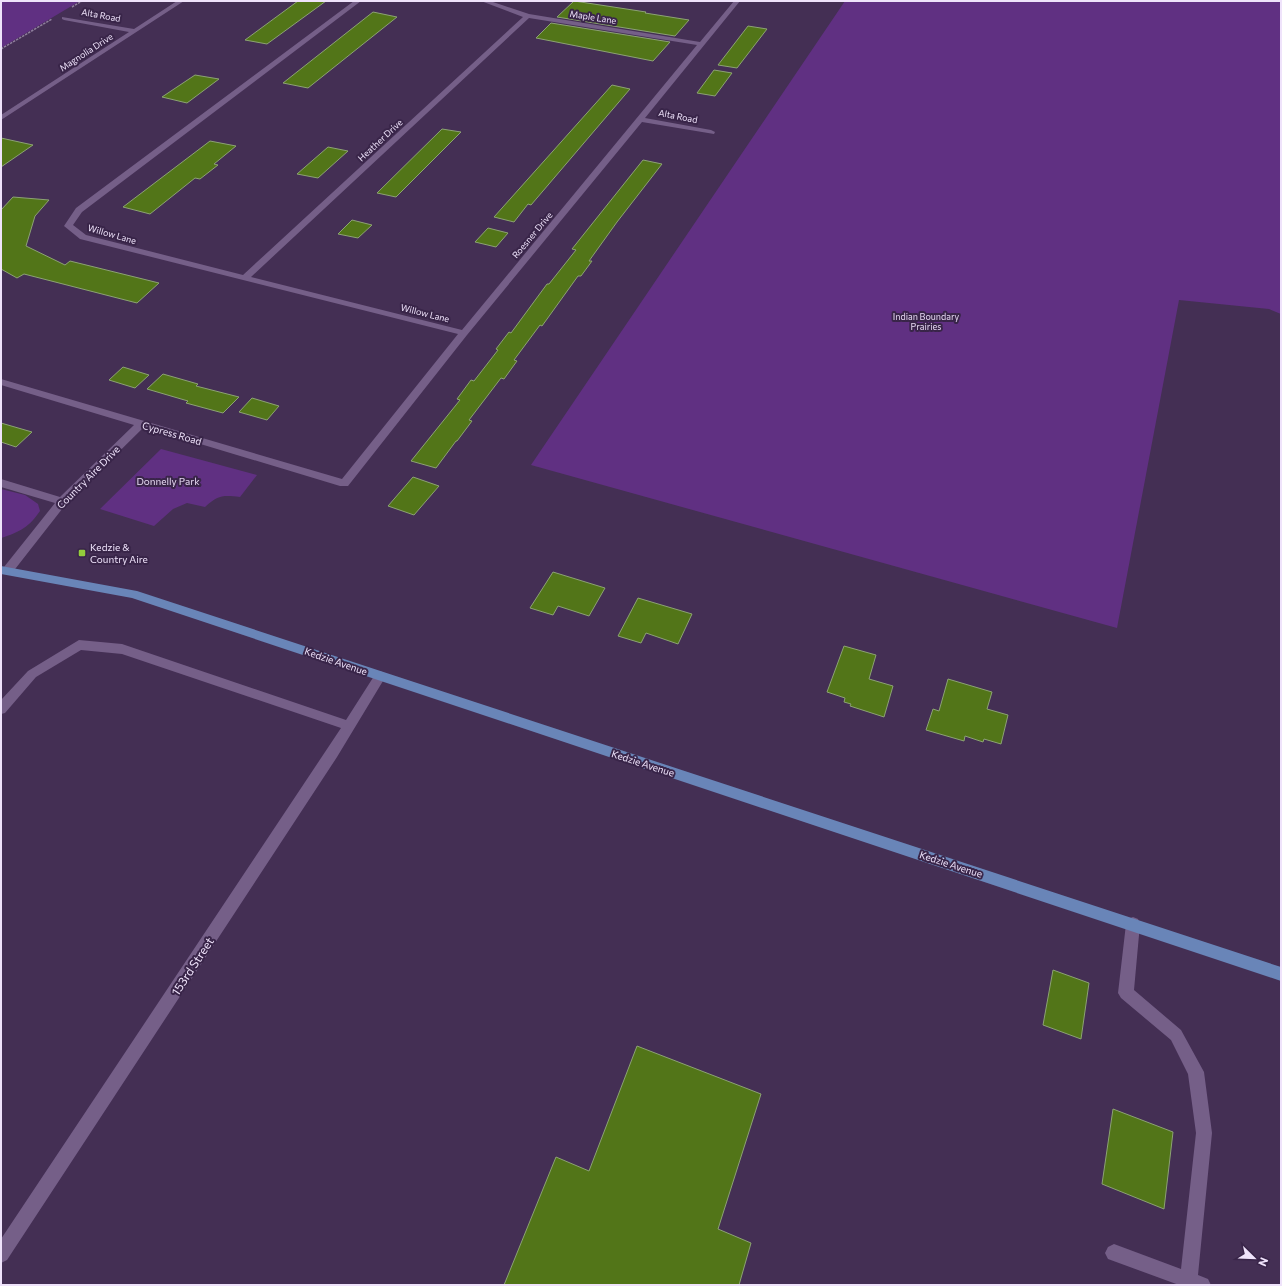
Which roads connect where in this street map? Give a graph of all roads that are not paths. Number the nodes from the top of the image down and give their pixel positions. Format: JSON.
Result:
{"nodes":[{"id":1,"x":181,"y":1,"type":"edge"},
{"id":2,"x":358,"y":1,"type":"edge"},
{"id":3,"x":484,"y":1,"type":"edge"},
{"id":4,"x":737,"y":1,"type":"edge"},
{"id":5,"x":528,"y":16,"type":"junction"},
{"id":6,"x":64,"y":18,"type":"dead end"},
{"id":7,"x":134,"y":31,"type":"junction"},
{"id":8,"x":702,"y":44,"type":"junction"},
{"id":9,"x":1,"y":118,"type":"edge"},
{"id":10,"x":640,"y":119,"type":"junction"},
{"id":11,"x":711,"y":132,"type":"dead end"},
{"id":12,"x":245,"y":278,"type":"junction"},
{"id":13,"x":464,"y":333,"type":"junction"},
{"id":14,"x":1,"y":382,"type":"edge"},
{"id":15,"x":141,"y":424,"type":"junction"},
{"id":16,"x":344,"y":483,"type":"joint"},
{"id":17,"x":1,"y":484,"type":"edge"},
{"id":18,"x":62,"y":501,"type":"junction"},
{"id":19,"x":4,"y":570,"type":"edge"},
{"id":20,"x":380,"y":676,"type":"junction"},
{"id":21,"x":1,"y":709,"type":"edge"},
{"id":22,"x":349,"y":726,"type":"junction"},
{"id":23,"x":1133,"y":924,"type":"junction"},
{"id":24,"x":1281,"y":974,"type":"edge"},
{"id":25,"x":1114,"y":1253,"type":"dead end"},
{"id":26,"x":1,"y":1254,"type":"edge"},
{"id":27,"x":1195,"y":1283,"type":"edge"}],
"edges":[{"from":1,"to":7,"type":"street","name":"Magnolia Drive"},
{"from":2,"to":12,"type":"street","name":"Willow Lane"},
{"from":3,"to":5,"type":"street","name":"Maple Lane"},
{"from":4,"to":8,"type":"street","name":"Roesner Drive"},
{"from":5,"to":8,"type":"street","name":"Maple Lane"},
{"from":5,"to":12,"type":"street","name":"Heather Drive"},
{"from":6,"to":7,"type":"street","name":"Alta Road"},
{"from":7,"to":9,"type":"street","name":"Magnolia Drive"},
{"from":8,"to":10,"type":"street","name":"Roesner Drive"},
{"from":10,"to":11,"type":"street","name":"Alta Road"},
{"from":10,"to":13,"type":"street","name":"Roesner Drive"},
{"from":12,"to":13,"type":"street","name":"Willow Lane"},
{"from":13,"to":16,"type":"street","name":"Roesner Drive"},
{"from":14,"to":15,"type":"street","name":"Cypress Road"},
{"from":15,"to":16,"type":"street","name":"Cypress Road"},
{"from":15,"to":18,"type":"street","name":"Country Aire Drive"},
{"from":17,"to":18,"type":"street"},
{"from":18,"to":19,"type":"street","name":"Country Aire Drive"},
{"from":19,"to":20,"type":"main road","name":"Kedzie Avenue"},
{"from":20,"to":22,"type":"street","name":"153rd Street"},
{"from":20,"to":23,"type":"main road","name":"Kedzie Avenue"},
{"from":21,"to":22,"type":"street"},
{"from":22,"to":26,"type":"street","name":"153rd Street"},
{"from":23,"to":24,"type":"main road","name":"Kedzie Avenue"},
{"from":23,"to":27,"type":"street"},
{"from":25,"to":27,"type":"street"}]}
